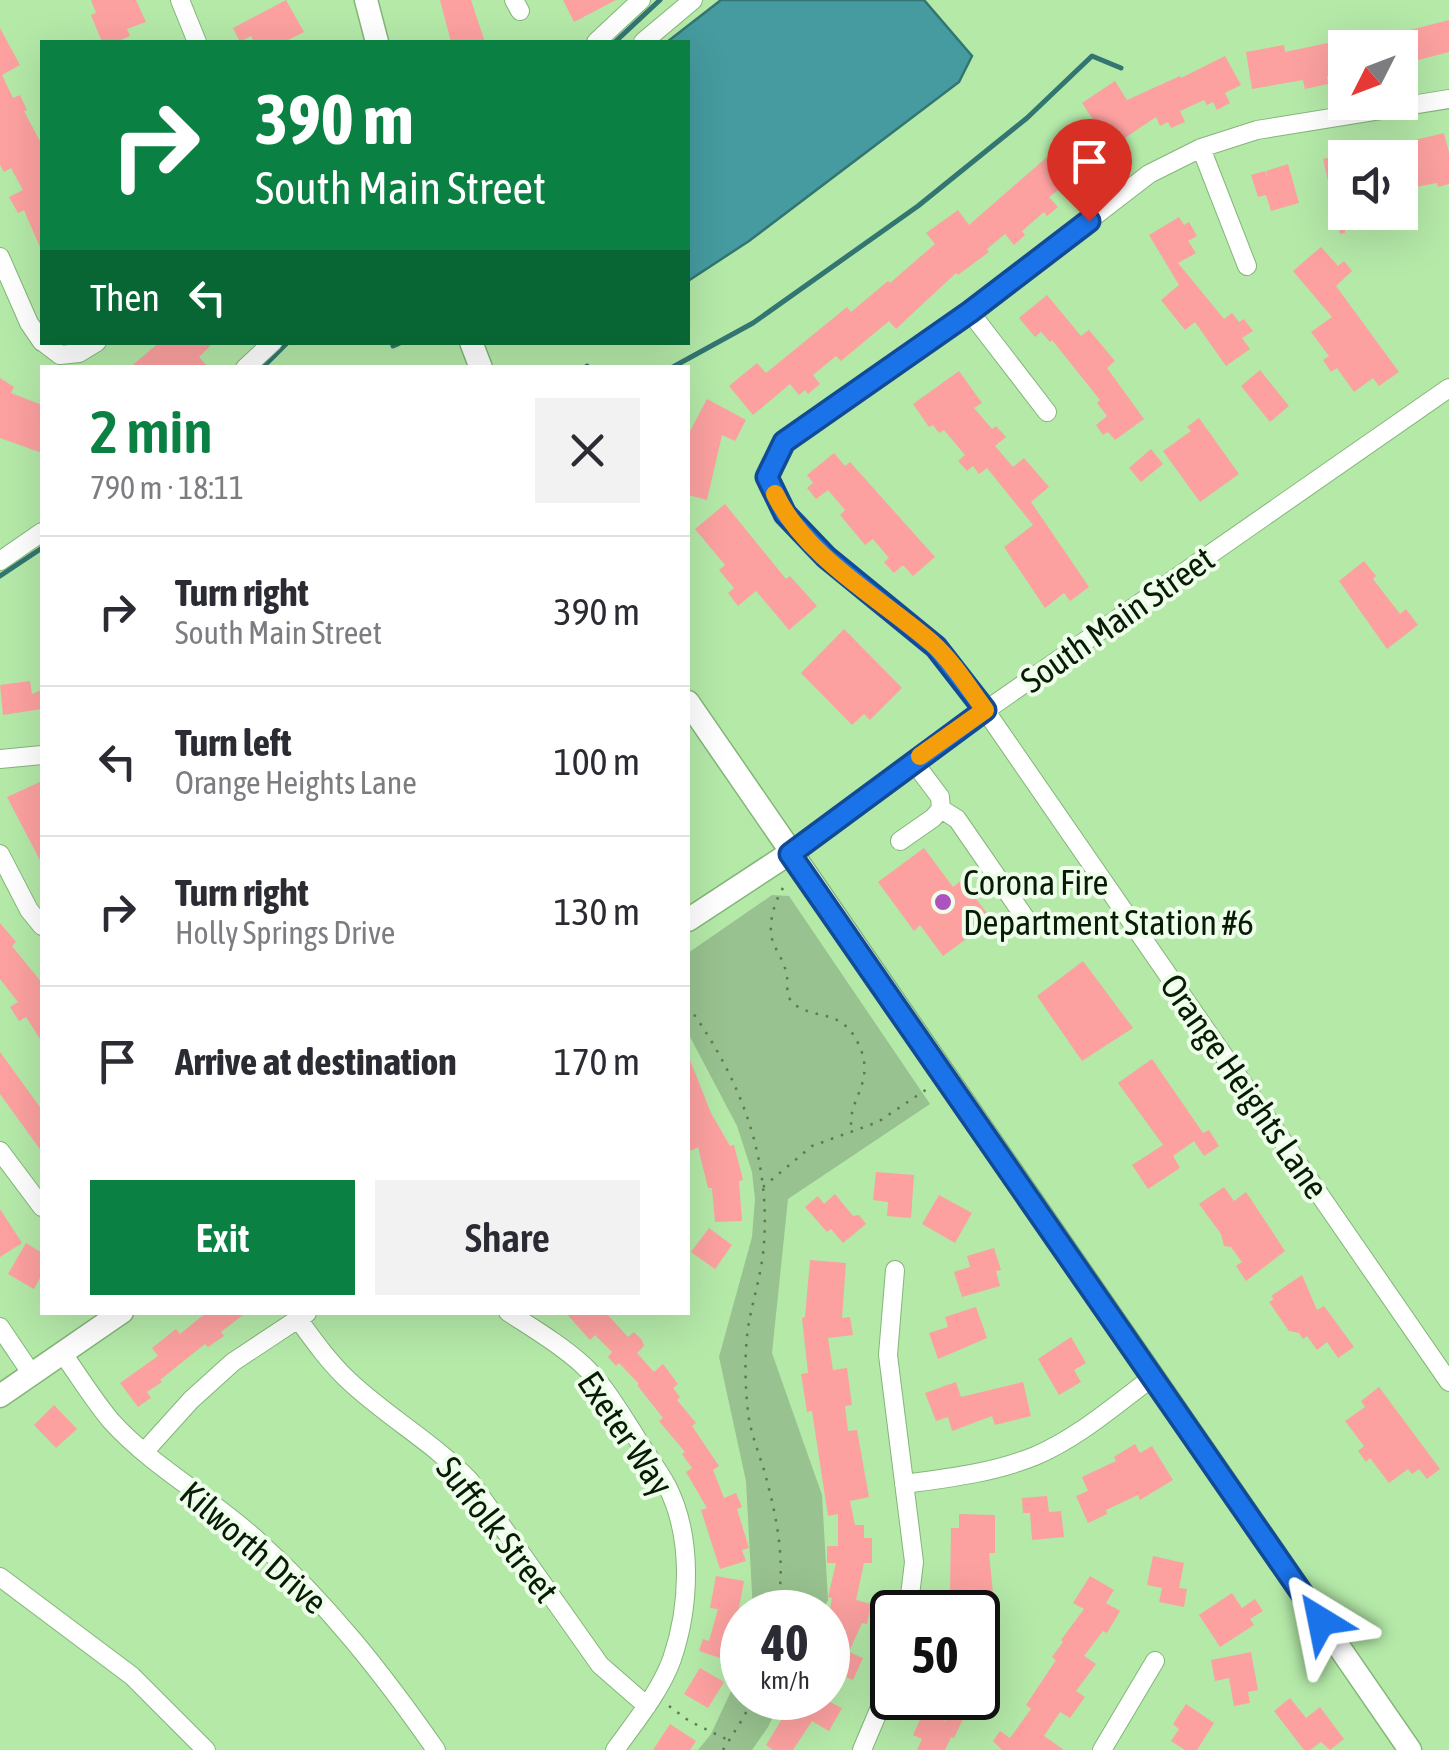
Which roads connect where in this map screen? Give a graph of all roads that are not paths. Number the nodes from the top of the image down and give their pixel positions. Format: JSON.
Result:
{"nodes":[{"id":1,"x":366,"y":0,"type":"edge"},
{"id":2,"x":641,"y":0,"type":"edge"},
{"id":3,"x":693,"y":0,"type":"edge"},
{"id":4,"x":183,"y":1,"type":"edge"},
{"id":5,"x":197,"y":40,"type":"edge"},
{"id":6,"x":376,"y":40,"type":"edge"},
{"id":7,"x":598,"y":40,"type":"edge"},
{"id":8,"x":644,"y":40,"type":"edge"},
{"id":9,"x":1449,"y":99,"type":"edge"},
{"id":10,"x":1201,"y":148,"type":"junction"},
{"id":11,"x":0,"y":257,"type":"edge"},
{"id":12,"x":1247,"y":266,"type":"dead end"},
{"id":13,"x":970,"y":312,"type":"junction"},
{"id":14,"x":40,"y":338,"type":"edge"},
{"id":15,"x":47,"y":345,"type":"edge"},
{"id":16,"x":93,"y":345,"type":"edge"},
{"id":17,"x":271,"y":345,"type":"edge"},
{"id":18,"x":248,"y":365,"type":"edge"},
{"id":19,"x":1449,"y":388,"type":"edge"},
{"id":20,"x":1047,"y":412,"type":"dead end"},
{"id":21,"x":40,"y":533,"type":"edge"},
{"id":22,"x":0,"y":561,"type":"edge"},
{"id":23,"x":690,"y":705,"type":"edge"},
{"id":24,"x":985,"y":710,"type":"junction"},
{"id":25,"x":40,"y":755,"type":"edge"},
{"id":26,"x":0,"y":759,"type":"edge"},
{"id":27,"x":913,"y":761,"type":"junction"},
{"id":28,"x":941,"y":808,"type":"junction"},
{"id":29,"x":900,"y":841,"type":"dead end"},
{"id":30,"x":0,"y":854,"type":"edge"},
{"id":31,"x":790,"y":854,"type":"junction"},
{"id":32,"x":1026,"y":918,"type":"dead end"},
{"id":33,"x":690,"y":919,"type":"edge"},
{"id":34,"x":40,"y":923,"type":"edge"},
{"id":35,"x":0,"y":1151,"type":"edge"},
{"id":36,"x":40,"y":1205,"type":"edge"},
{"id":37,"x":895,"y":1270,"type":"dead end"},
{"id":38,"x":118,"y":1315,"type":"edge"},
{"id":39,"x":513,"y":1315,"type":"edge"},
{"id":40,"x":303,"y":1316,"type":"edge"},
{"id":41,"x":0,"y":1327,"type":"edge"},
{"id":42,"x":63,"y":1354,"type":"junction"},
{"id":43,"x":31,"y":1373,"type":"junction"},
{"id":44,"x":1152,"y":1378,"type":"junction"},
{"id":45,"x":1449,"y":1382,"type":"edge"},
{"id":46,"x":0,"y":1396,"type":"edge"},
{"id":47,"x":145,"y":1451,"type":"junction"},
{"id":48,"x":904,"y":1484,"type":"junction"},
{"id":49,"x":0,"y":1577,"type":"edge"},
{"id":50,"x":911,"y":1590,"type":"edge"},
{"id":51,"x":1154,"y":1661,"type":"dead end"},
{"id":52,"x":655,"y":1705,"type":"junction"},
{"id":53,"x":875,"y":1720,"type":"edge"},
{"id":54,"x":206,"y":1750,"type":"edge"},
{"id":55,"x":436,"y":1750,"type":"edge"},
{"id":56,"x":615,"y":1750,"type":"edge"},
{"id":57,"x":862,"y":1750,"type":"edge"},
{"id":58,"x":1102,"y":1750,"type":"edge"},
{"id":59,"x":1410,"y":1750,"type":"edge"}],
"edges":[{"from":1,"to":6,"type":"main road"},
{"from":2,"to":7,"type":"street"},
{"from":3,"to":8,"type":"street"},
{"from":4,"to":5,"type":"street"},
{"from":9,"to":10,"type":"street"},
{"from":10,"to":12,"type":"street"},
{"from":10,"to":13,"type":"street"},
{"from":11,"to":14,"type":"street"},
{"from":13,"to":20,"type":"street"},
{"from":13,"to":24,"type":"street","name":"Orange Heights Lane"},
{"from":15,"to":16,"type":"street"},
{"from":17,"to":18,"type":"street"},
{"from":19,"to":24,"type":"street","name":"South Main Street"},
{"from":21,"to":22,"type":"street"},
{"from":23,"to":31,"type":"main road"},
{"from":24,"to":27,"type":"street","name":"South Main Street"},
{"from":24,"to":45,"type":"street","name":"Orange Heights Lane"},
{"from":25,"to":26,"type":"street"},
{"from":27,"to":28,"type":"street"},
{"from":27,"to":31,"type":"street","name":"South Main Street"},
{"from":28,"to":29,"type":"street"},
{"from":28,"to":32,"type":"street"},
{"from":30,"to":34,"type":"street"},
{"from":31,"to":33,"type":"main road","name":"South Main Street"},
{"from":31,"to":44,"type":"main road"},
{"from":35,"to":36,"type":"street"},
{"from":37,"to":48,"type":"street"},
{"from":38,"to":42,"type":"main road"},
{"from":39,"to":52,"type":"street","name":"Exeter Way"},
{"from":40,"to":47,"type":"street"},
{"from":40,"to":52,"type":"street","name":"Suffolk Street"},
{"from":41,"to":43,"type":"street"},
{"from":42,"to":43,"type":"main road"},
{"from":42,"to":47,"type":"street","name":"Kilworth Drive"},
{"from":43,"to":46,"type":"main road"},
{"from":44,"to":48,"type":"street"},
{"from":44,"to":59,"type":"main road"},
{"from":47,"to":55,"type":"street","name":"Kilworth Drive"},
{"from":48,"to":50,"type":"street"},
{"from":49,"to":54,"type":"street"},
{"from":51,"to":58,"type":"street"},
{"from":52,"to":56,"type":"street","name":"Exeter Way"},
{"from":53,"to":57,"type":"street"}]}
